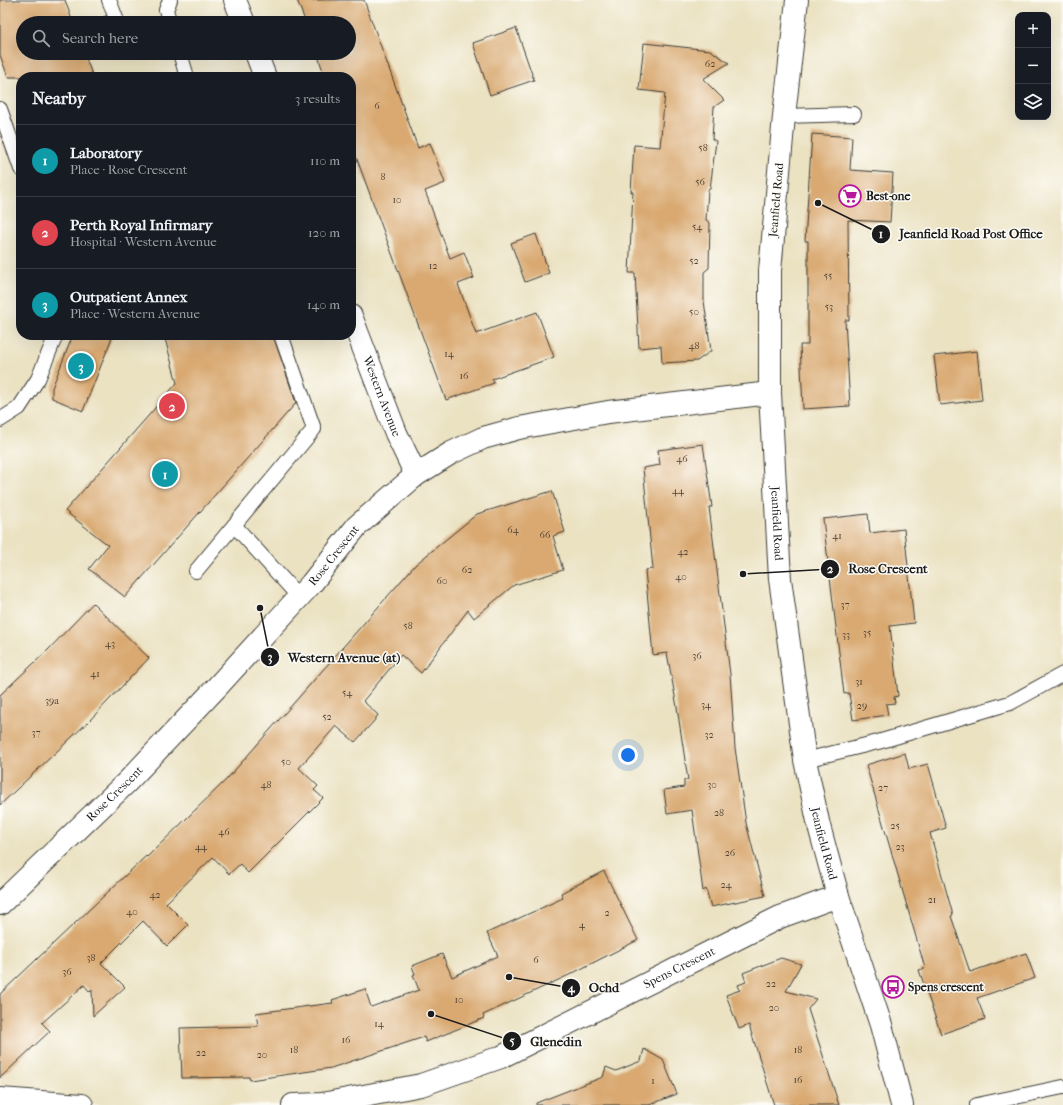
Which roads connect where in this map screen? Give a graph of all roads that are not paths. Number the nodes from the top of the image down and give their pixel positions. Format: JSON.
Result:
{"nodes":[{"id":1,"x":109,"y":0,"type":"edge"},
{"id":2,"x":170,"y":0,"type":"edge"},
{"id":3,"x":235,"y":0,"type":"edge"},
{"id":4,"x":797,"y":0,"type":"edge"},
{"id":5,"x":114,"y":16,"type":"edge"},
{"id":6,"x":168,"y":16,"type":"edge"},
{"id":7,"x":241,"y":16,"type":"edge"},
{"id":8,"x":182,"y":60,"type":"edge"},
{"id":9,"x":259,"y":60,"type":"edge"},
{"id":10,"x":186,"y":72,"type":"edge"},
{"id":11,"x":263,"y":72,"type":"edge"},
{"id":12,"x":0,"y":109,"type":"edge"},
{"id":13,"x":854,"y":114,"type":"dead end"},
{"id":14,"x":784,"y":116,"type":"junction"},
{"id":15,"x":16,"y":155,"type":"edge"},
{"id":16,"x":356,"y":329,"type":"edge"},
{"id":17,"x":54,"y":340,"type":"edge"},
{"id":18,"x":283,"y":340,"type":"edge"},
{"id":19,"x":770,"y":393,"type":"junction"},
{"id":20,"x":0,"y":420,"type":"edge"},
{"id":21,"x":416,"y":475,"type":"junction"},
{"id":22,"x":234,"y":525,"type":"junction"},
{"id":23,"x":196,"y":571,"type":"dead end"},
{"id":24,"x":299,"y":597,"type":"junction"},
{"id":25,"x":1063,"y":674,"type":"edge"},
{"id":26,"x":805,"y":760,"type":"junction"},
{"id":27,"x":838,"y":896,"type":"junction"},
{"id":28,"x":0,"y":904,"type":"edge"},
{"id":29,"x":1063,"y":1087,"type":"edge"},
{"id":30,"x":0,"y":1099,"type":"edge"},
{"id":31,"x":82,"y":1105,"type":"edge"},
{"id":32,"x":293,"y":1105,"type":"edge"},
{"id":33,"x":902,"y":1105,"type":"edge"},
{"id":34,"x":977,"y":1105,"type":"edge"}],
"edges":[{"from":1,"to":5,"type":"lane"},
{"from":2,"to":6,"type":"lane"},
{"from":3,"to":7,"type":"street"},
{"from":4,"to":14,"type":"street","name":"Jeanfield Road"},
{"from":8,"to":10,"type":"lane"},
{"from":9,"to":11,"type":"street"},
{"from":12,"to":15,"type":"lane"},
{"from":13,"to":14,"type":"lane"},
{"from":14,"to":19,"type":"street","name":"Jeanfield Road"},
{"from":16,"to":21,"type":"street","name":"Western Avenue"},
{"from":17,"to":20,"type":"lane"},
{"from":18,"to":22,"type":"lane"},
{"from":19,"to":21,"type":"street","name":"Rose Crescent"},
{"from":19,"to":26,"type":"street","name":"Jeanfield Road"},
{"from":21,"to":24,"type":"street","name":"Rose Crescent"},
{"from":22,"to":23,"type":"lane"},
{"from":22,"to":24,"type":"lane"},
{"from":24,"to":28,"type":"street","name":"Rose Crescent"},
{"from":25,"to":26,"type":"lane"},
{"from":26,"to":27,"type":"street","name":"Jeanfield Road"},
{"from":27,"to":32,"type":"street","name":"Spens Crescent"},
{"from":27,"to":33,"type":"street","name":"Jeanfield Road"},
{"from":29,"to":34,"type":"lane"},
{"from":30,"to":31,"type":"street"}]}
